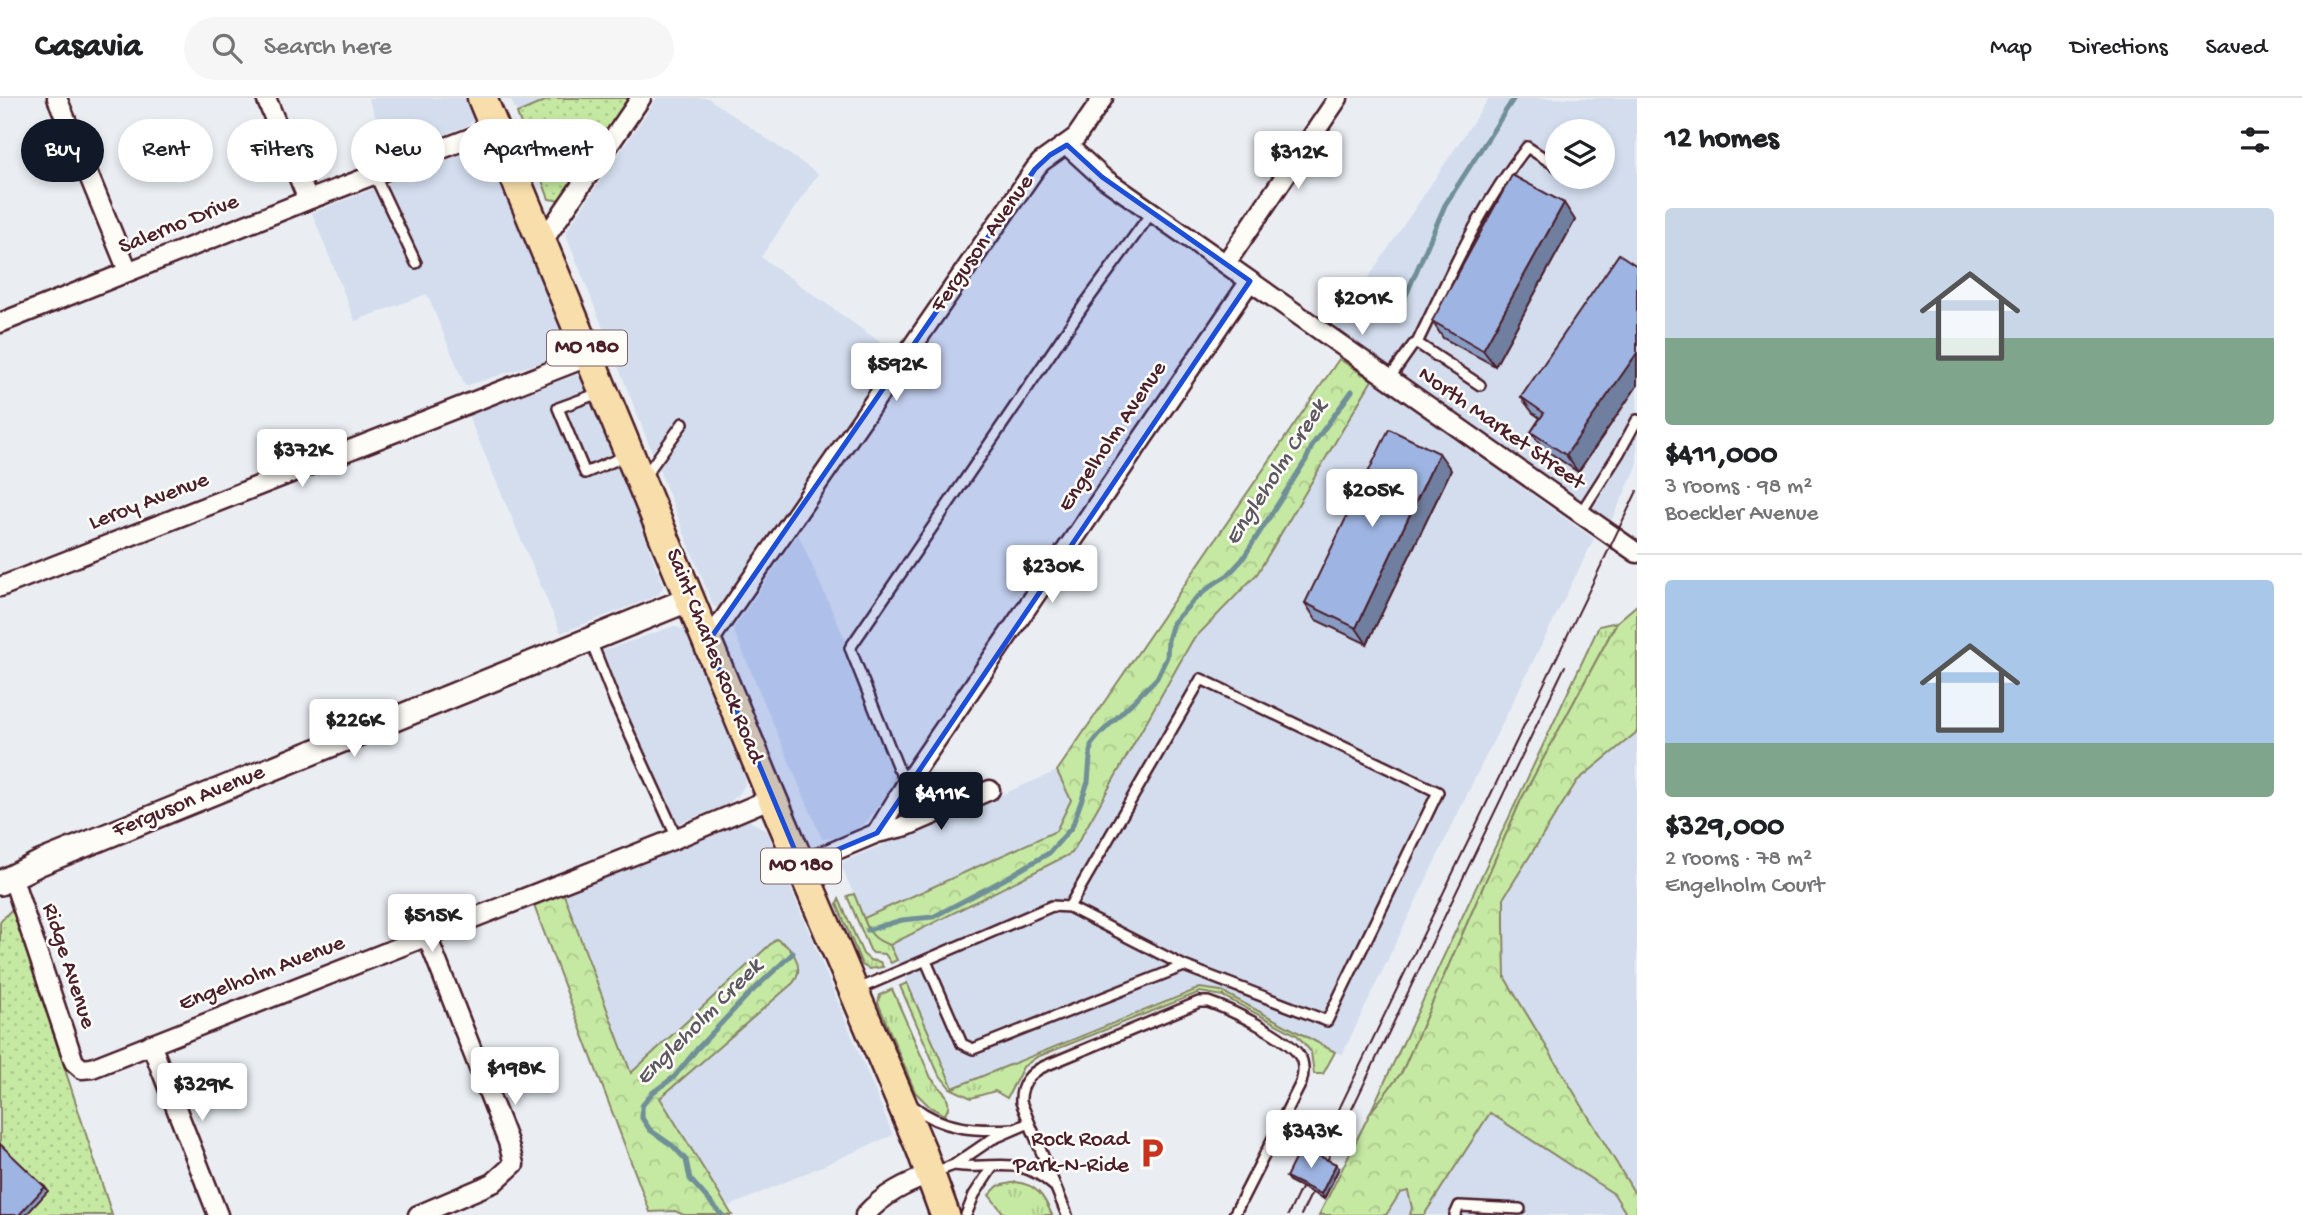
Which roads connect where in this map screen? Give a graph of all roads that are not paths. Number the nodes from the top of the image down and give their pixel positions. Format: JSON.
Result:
{"nodes":[{"id":1,"x":57,"y":98,"type":"edge"},
{"id":2,"x":266,"y":98,"type":"edge"},
{"id":3,"x":482,"y":98,"type":"edge"},
{"id":4,"x":641,"y":98,"type":"edge"},
{"id":5,"x":1103,"y":98,"type":"edge"},
{"id":6,"x":1338,"y":98,"type":"edge"},
{"id":7,"x":490,"y":119,"type":"edge"},
{"id":8,"x":1067,"y":145,"type":"junction"},
{"id":9,"x":1545,"y":159,"type":"edge"},
{"id":10,"x":354,"y":182,"type":"edge"},
{"id":11,"x":378,"y":182,"type":"edge"},
{"id":12,"x":517,"y":182,"type":"edge"},
{"id":13,"x":308,"y":200,"type":"junction"},
{"id":14,"x":1152,"y":211,"type":"junction"},
{"id":15,"x":543,"y":241,"type":"junction"},
{"id":16,"x":416,"y":263,"type":"dead end"},
{"id":17,"x":1226,"y":263,"type":"junction"},
{"id":18,"x":128,"y":271,"type":"junction"},
{"id":19,"x":1250,"y":281,"type":"junction"},
{"id":20,"x":0,"y":323,"type":"edge"},
{"id":21,"x":1417,"y":343,"type":"junction"},
{"id":22,"x":590,"y":356,"type":"junction"},
{"id":23,"x":1389,"y":379,"type":"junction"},
{"id":24,"x":1480,"y":385,"type":"dead end"},
{"id":25,"x":604,"y":391,"type":"junction"},
{"id":26,"x":1637,"y":420,"type":"edge"},
{"id":27,"x":683,"y":423,"type":"dead end"},
{"id":28,"x":630,"y":454,"type":"junction"},
{"id":29,"x":641,"y":481,"type":"junction"},
{"id":30,"x":1580,"y":514,"type":"junction"},
{"id":31,"x":1637,"y":553,"type":"edge"},
{"id":32,"x":0,"y":587,"type":"edge"},
{"id":33,"x":690,"y":599,"type":"junction"},
{"id":34,"x":591,"y":639,"type":"junction"},
{"id":35,"x":708,"y":642,"type":"junction"},
{"id":36,"x":908,"y":783,"type":"junction"},
{"id":37,"x":990,"y":790,"type":"dead end"},
{"id":38,"x":772,"y":798,"type":"junction"},
{"id":39,"x":877,"y":832,"type":"junction"},
{"id":40,"x":677,"y":838,"type":"junction"},
{"id":41,"x":801,"y":865,"type":"junction"},
{"id":42,"x":6,"y":880,"type":"edge"},
{"id":43,"x":1069,"y":907,"type":"junction"},
{"id":44,"x":427,"y":936,"type":"junction"},
{"id":45,"x":926,"y":961,"type":"junction"},
{"id":46,"x":1184,"y":966,"type":"junction"},
{"id":47,"x":854,"y":991,"type":"junction"},
{"id":48,"x":151,"y":1044,"type":"junction"},
{"id":49,"x":82,"y":1069,"type":"joint"},
{"id":50,"x":896,"y":1090,"type":"junction"},
{"id":51,"x":1029,"y":1123,"type":"junction"},
{"id":52,"x":1013,"y":1129,"type":"junction"},
{"id":53,"x":993,"y":1166,"type":"junction"},
{"id":54,"x":942,"y":1170,"type":"junction"},
{"id":55,"x":1056,"y":1187,"type":"junction"},
{"id":56,"x":1520,"y":1209,"type":"dead end"},
{"id":57,"x":218,"y":1215,"type":"edge"},
{"id":58,"x":418,"y":1215,"type":"edge"},
{"id":59,"x":865,"y":1215,"type":"edge"},
{"id":60,"x":945,"y":1215,"type":"edge"},
{"id":61,"x":965,"y":1215,"type":"edge"},
{"id":62,"x":1067,"y":1215,"type":"edge"},
{"id":63,"x":1234,"y":1215,"type":"edge"},
{"id":64,"x":1455,"y":1215,"type":"edge"}],
"edges":[{"from":1,"to":18,"type":"street"},
{"from":2,"to":13,"type":"street"},
{"from":3,"to":7,"type":"main road","name":"Saint Charles Rock Road","number":"MO 180"},
{"from":4,"to":15,"type":"street"},
{"from":5,"to":8,"type":"street","name":"Ferguson Avenue"},
{"from":6,"to":17,"type":"street"},
{"from":8,"to":14,"type":"street","name":"North Market Street"},
{"from":8,"to":35,"type":"street","name":"Ferguson Avenue"},
{"from":9,"to":21,"type":"lane"},
{"from":10,"to":13,"type":"street","name":"Salerno Drive"},
{"from":11,"to":16,"type":"lane"},
{"from":12,"to":15,"type":"main road","name":"Saint Charles Rock Road","number":"MO 180"},
{"from":13,"to":18,"type":"street","name":"Salerno Drive"},
{"from":14,"to":17,"type":"street","name":"North Market Street"},
{"from":14,"to":36,"type":"lane"},
{"from":15,"to":22,"type":"main road","name":"Saint Charles Rock Road","number":"MO 180"},
{"from":17,"to":19,"type":"street","name":"North Market Street"},
{"from":18,"to":20,"type":"street","name":"Salerno Drive"},
{"from":19,"to":23,"type":"street","name":"North Market Street"},
{"from":19,"to":36,"type":"street","name":"Engelholm Avenue"},
{"from":21,"to":23,"type":"lane"},
{"from":21,"to":24,"type":"lane"},
{"from":22,"to":25,"type":"main road","name":"Saint Charles Rock Road","number":"MO 180"},
{"from":22,"to":32,"type":"street","name":"Leroy Avenue"},
{"from":23,"to":30,"type":"street","name":"North Market Street"},
{"from":25,"to":28,"type":"main road","name":"Saint Charles Rock Road","number":"MO 180"},
{"from":25,"to":28,"type":"lane"},
{"from":26,"to":30,"type":"lane"},
{"from":27,"to":29,"type":"lane"},
{"from":28,"to":29,"type":"main road","name":"Saint Charles Rock Road","number":"MO 180"},
{"from":29,"to":33,"type":"main road","name":"Saint Charles Rock Road","number":"MO 180"},
{"from":30,"to":31,"type":"street","name":"North Market Street"},
{"from":33,"to":34,"type":"street","name":"Ferguson Avenue"},
{"from":33,"to":35,"type":"main road","name":"Saint Charles Rock Road","number":"MO 180"},
{"from":34,"to":40,"type":"lane"},
{"from":34,"to":42,"type":"street","name":"Ferguson Avenue"},
{"from":35,"to":38,"type":"main road","name":"Saint Charles Rock Road","number":"MO 180"},
{"from":36,"to":39,"type":"street","name":"Engelholm Avenue"},
{"from":37,"to":39,"type":"street"},
{"from":38,"to":40,"type":"street","name":"Engelholm Avenue"},
{"from":38,"to":41,"type":"main road","name":"Saint Charles Rock Road","number":"MO 180"},
{"from":39,"to":41,"type":"street"},
{"from":40,"to":44,"type":"street","name":"Engelholm Avenue"},
{"from":41,"to":47,"type":"main road","name":"Saint Charles Rock Road","number":"MO 180"},
{"from":42,"to":49,"type":"street","name":"Ridge Avenue"},
{"from":43,"to":45,"type":"lane"},
{"from":43,"to":46,"type":"lane"},
{"from":43,"to":46,"type":"lane"},
{"from":44,"to":48,"type":"street","name":"Engelholm Avenue"},
{"from":44,"to":58,"type":"street"},
{"from":45,"to":46,"type":"lane"},
{"from":45,"to":47,"type":"lane"},
{"from":47,"to":50,"type":"main road","name":"Saint Charles Rock Road","number":"MO 180"},
{"from":48,"to":49,"type":"street","name":"Engelholm Avenue"},
{"from":48,"to":57,"type":"street"},
{"from":50,"to":52,"type":"lane"},
{"from":50,"to":54,"type":"main road","name":"Saint Charles Rock Road","number":"MO 180"},
{"from":51,"to":52,"type":"lane"},
{"from":51,"to":55,"type":"lane"},
{"from":51,"to":63,"type":"lane"},
{"from":52,"to":54,"type":"lane"},
{"from":53,"to":54,"type":"lane"},
{"from":53,"to":55,"type":"lane"},
{"from":53,"to":61,"type":"lane"},
{"from":54,"to":59,"type":"street"},
{"from":54,"to":60,"type":"main road","name":"Saint Charles Rock Road","number":"MO 180"},
{"from":55,"to":62,"type":"lane"},
{"from":56,"to":64,"type":"lane"}]}
